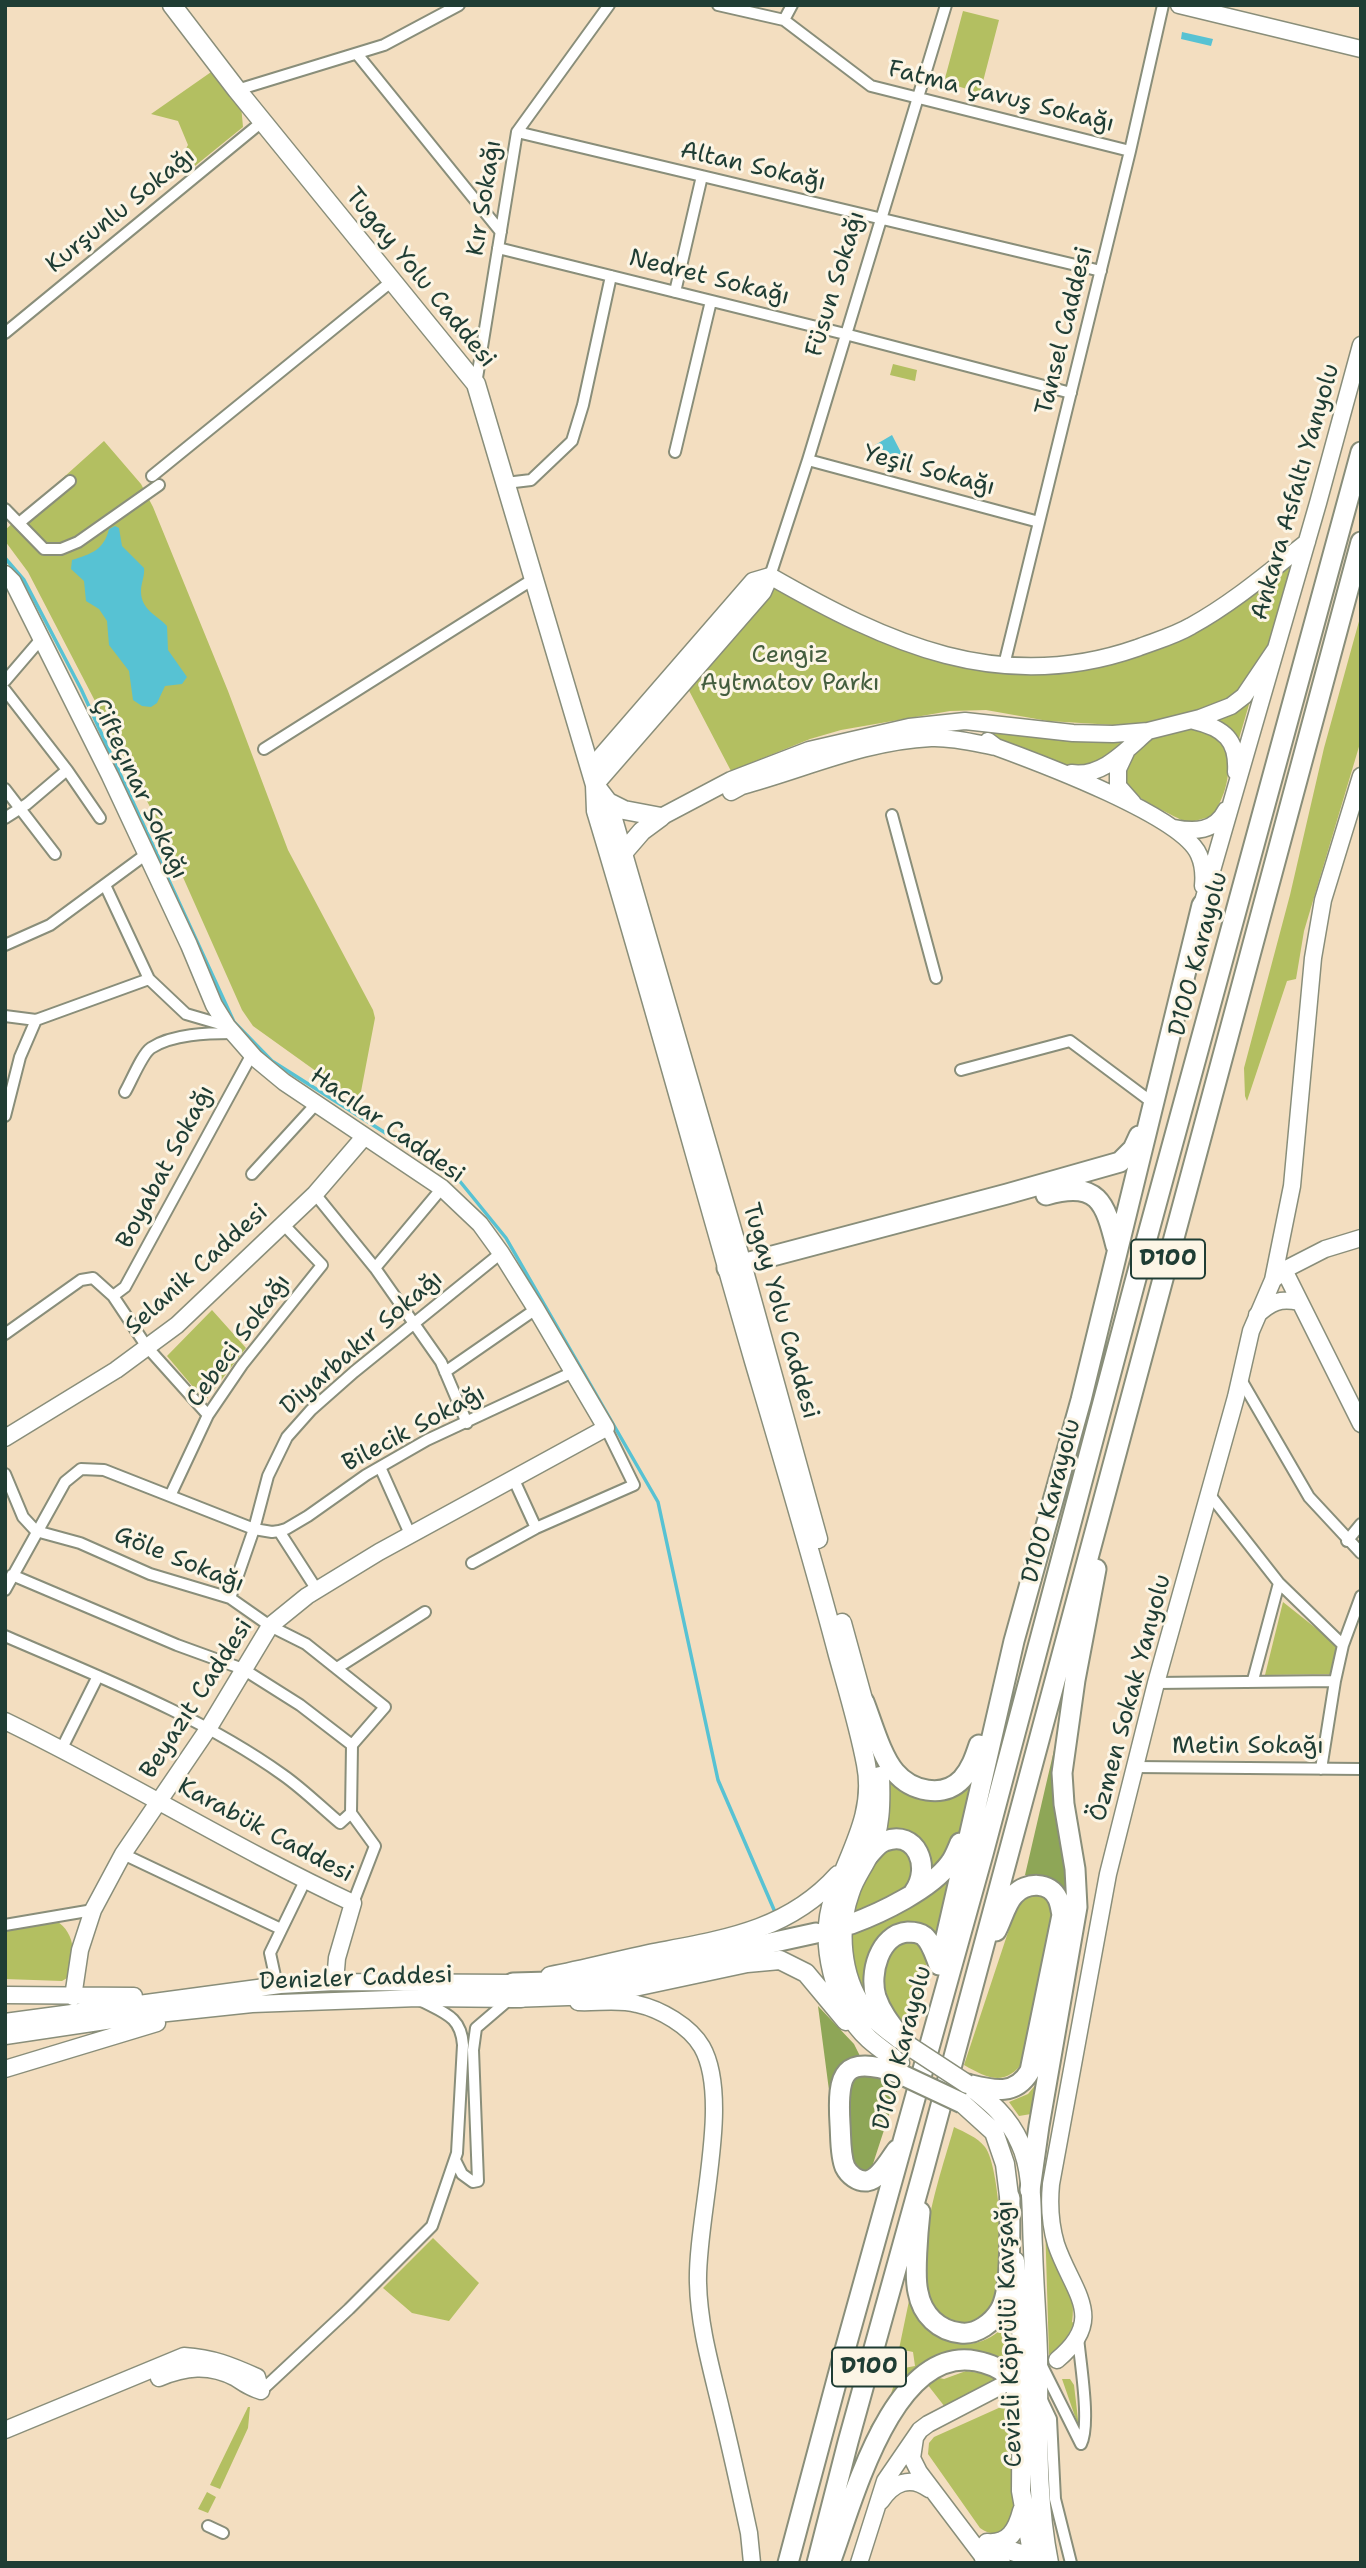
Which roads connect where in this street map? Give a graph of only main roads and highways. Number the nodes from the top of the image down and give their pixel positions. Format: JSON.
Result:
{"nodes":[{"id":1,"x":172,"y":5,"type":"edge"},
{"id":2,"x":1361,"y":452,"type":"edge"},
{"id":3,"x":1361,"y":542,"type":"edge"},
{"id":4,"x":593,"y":777,"type":"junction"},
{"id":5,"x":608,"y":802,"type":"junction"},
{"id":6,"x":621,"y":848,"type":"junction"},
{"id":7,"x":1202,"y":905,"type":"road end"},
{"id":8,"x":1187,"y":1093,"type":"junction"},
{"id":9,"x":1153,"y":1103,"type":"junction"},
{"id":10,"x":1116,"y":1250,"type":"junction"},
{"id":11,"x":736,"y":1272,"type":"junction"},
{"id":12,"x":1081,"y":1400,"type":"junction"},
{"id":13,"x":1108,"y":1482,"type":"junction"},
{"id":14,"x":1014,"y":1641,"type":"junction"},
{"id":15,"x":864,"y":1702,"type":"junction"},
{"id":16,"x":984,"y":1767,"type":"junction"},
{"id":17,"x":860,"y":1855,"type":"junction"},
{"id":18,"x":912,"y":1894,"type":"junction"},
{"id":19,"x":852,"y":1924,"type":"dead end"},
{"id":20,"x":816,"y":1933,"type":"dead end"},
{"id":21,"x":939,"y":1965,"type":"junction"},
{"id":22,"x":975,"y":1976,"type":"junction"},
{"id":23,"x":512,"y":1991,"type":"junction"},
{"id":24,"x":937,"y":2015,"type":"junction"},
{"id":25,"x":906,"y":2043,"type":"junction"},
{"id":26,"x":899,"y":2068,"type":"junction"},
{"id":27,"x":965,"y":2093,"type":"junction"},
{"id":28,"x":902,"y":2144,"type":"junction"},
{"id":29,"x":923,"y":2172,"type":"junction"},
{"id":30,"x":1030,"y":2190,"type":"junction"},
{"id":31,"x":1010,"y":2198,"type":"junction"},
{"id":32,"x":1021,"y":2407,"type":"junction"},
{"id":33,"x":1023,"y":2508,"type":"junction"},
{"id":34,"x":986,"y":2554,"type":"edge"},
{"id":35,"x":1036,"y":2562,"type":"edge"},
{"id":36,"x":788,"y":2563,"type":"edge"},
{"id":37,"x":817,"y":2563,"type":"edge"},
{"id":38,"x":830,"y":2563,"type":"edge"},
{"id":39,"x":1001,"y":2563,"type":"edge"}],
"edges":[{"from":1,"to":4,"type":"main road","name":"Tugay Yolu Caddesi"},
{"from":2,"to":8,"type":"highway","name":"D100 Karayolu","number":"D100"},
{"from":3,"to":13,"type":"highway","name":"D100 Karayolu","number":"D100"},
{"from":4,"to":5,"type":"main road","name":"Tugay Yolu Caddesi"},
{"from":4,"to":6,"type":"main road","name":"Tugay Yolu Caddesi"},
{"from":5,"to":6,"type":"main road","name":"Tugay Yolu Caddesi"},
{"from":5,"to":6,"type":"main road"},
{"from":6,"to":11,"type":"main road","name":"Tugay Yolu Caddesi"},
{"from":6,"to":11,"type":"main road","name":"Tugay Yolu Caddesi"},
{"from":7,"to":9,"type":"highway"},
{"from":8,"to":12,"type":"highway"},
{"from":8,"to":24,"type":"highway","name":"D100 Karayolu","number":"D100"},
{"from":9,"to":10,"type":"highway"},
{"from":9,"to":11,"type":"highway"},
{"from":10,"to":11,"type":"highway"},
{"from":10,"to":12,"type":"highway"},
{"from":11,"to":15,"type":"main road","name":"Tugay Yolu Caddesi"},
{"from":11,"to":17,"type":"main road","name":"Tugay Yolu Caddesi"},
{"from":12,"to":14,"type":"highway"},
{"from":13,"to":22,"type":"highway","name":"D100 Karayolu","number":"D100"},
{"from":13,"to":30,"type":"highway"},
{"from":14,"to":15,"type":"highway"},
{"from":14,"to":16,"type":"highway"},
{"from":15,"to":17,"type":"main road","name":"Tugay Yolu Caddesi"},
{"from":16,"to":18,"type":"highway"},
{"from":16,"to":21,"type":"highway"},
{"from":17,"to":18,"type":"highway"},
{"from":17,"to":23,"type":"main road"},
{"from":17,"to":25,"type":"main road"},
{"from":17,"to":26,"type":"main road"},
{"from":18,"to":19,"type":"highway"},
{"from":20,"to":23,"type":"highway"},
{"from":21,"to":24,"type":"highway"},
{"from":21,"to":25,"type":"highway"},
{"from":22,"to":27,"type":"highway"},
{"from":22,"to":29,"type":"highway","name":"D100 Karayolu","number":"D100"},
{"from":23,"to":26,"type":"main road"},
{"from":24,"to":28,"type":"highway","name":"D100 Karayolu","number":"D100"},
{"from":25,"to":27,"type":"main road","bridge":true},
{"from":26,"to":27,"type":"highway","bridge":true},
{"from":26,"to":28,"type":"highway"},
{"from":27,"to":30,"type":"main road","name":"Cevizli Köprülü Kavşağı"},
{"from":27,"to":31,"type":"main road","name":"Cevizli Köprülü Kavşağı"},
{"from":28,"to":36,"type":"highway","name":"D100 Karayolu","number":"D100"},
{"from":29,"to":31,"type":"highway"},
{"from":29,"to":37,"type":"highway","name":"D100 Karayolu","number":"D100"},
{"from":30,"to":35,"type":"main road","name":"Cevizli Köprülü Kavşağı"},
{"from":31,"to":32,"type":"main road","name":"Cevizli Köprülü Kavşağı"},
{"from":32,"to":33,"type":"main road","name":"Cevizli Köprülü Kavşağı"},
{"from":32,"to":38,"type":"highway"},
{"from":33,"to":34,"type":"main road"},
{"from":33,"to":35,"type":"main road","name":"Cevizli Köprülü Kavşağı"},
{"from":34,"to":35,"type":"main road"},
{"from":34,"to":39,"type":"main road"}]}
